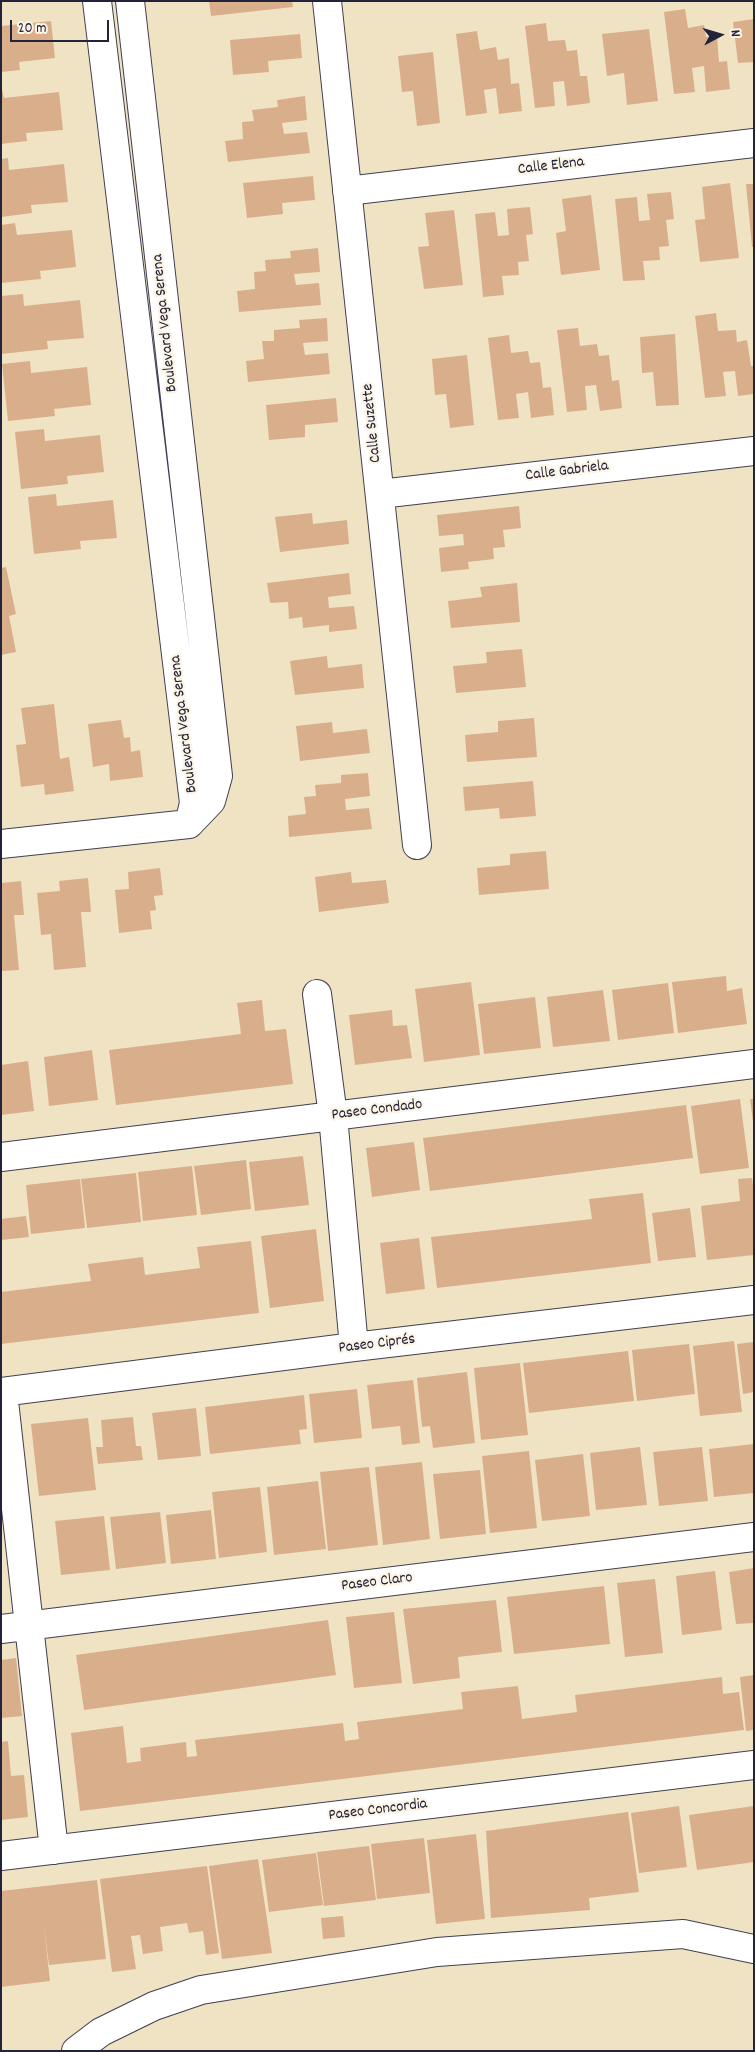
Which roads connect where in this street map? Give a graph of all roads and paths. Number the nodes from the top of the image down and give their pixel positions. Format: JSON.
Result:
{"nodes":[{"id":1,"x":97,"y":1,"type":"edge"},
{"id":2,"x":130,"y":1,"type":"edge"},
{"id":3,"x":328,"y":1,"type":"edge"},
{"id":4,"x":754,"y":143,"type":"edge"},
{"id":5,"x":347,"y":191,"type":"junction"},
{"id":6,"x":754,"y":451,"type":"edge"},
{"id":7,"x":380,"y":494,"type":"junction"},
{"id":8,"x":189,"y":824,"type":"junction"},
{"id":9,"x":1,"y":844,"type":"edge"},
{"id":10,"x":417,"y":846,"type":"dead end"},
{"id":11,"x":317,"y":994,"type":"dead end"},
{"id":12,"x":754,"y":1064,"type":"edge"},
{"id":13,"x":333,"y":1116,"type":"junction"},
{"id":14,"x":1,"y":1157,"type":"edge"},
{"id":15,"x":754,"y":1300,"type":"edge"},
{"id":16,"x":354,"y":1347,"type":"junction"},
{"id":17,"x":2,"y":1392,"type":"edge"},
{"id":18,"x":754,"y":1537,"type":"edge"},
{"id":19,"x":28,"y":1625,"type":"junction"},
{"id":20,"x":1,"y":1629,"type":"edge"},
{"id":21,"x":754,"y":1765,"type":"edge"},
{"id":22,"x":54,"y":1850,"type":"junction"},
{"id":23,"x":1,"y":1856,"type":"edge"},
{"id":24,"x":754,"y":1950,"type":"edge"},
{"id":25,"x":76,"y":2051,"type":"edge"}],
"edges":[{"from":1,"to":8,"type":"street","name":"Boulevard Vega Serena"},
{"from":2,"to":8,"type":"street","name":"Boulevard Vega Serena"},
{"from":3,"to":5,"type":"street","name":"Calle Suzette"},
{"from":4,"to":5,"type":"street","name":"Calle Elena"},
{"from":5,"to":7,"type":"street","name":"Calle Suzette"},
{"from":6,"to":7,"type":"street","name":"Calle Gabriela"},
{"from":7,"to":10,"type":"street","name":"Calle Suzette"},
{"from":8,"to":9,"type":"street"},
{"from":11,"to":13,"type":"street"},
{"from":12,"to":13,"type":"street","name":"Paseo Condado"},
{"from":13,"to":14,"type":"street","name":"Paseo Condado"},
{"from":13,"to":16,"type":"street"},
{"from":15,"to":16,"type":"street","name":"Paseo Ciprés"},
{"from":16,"to":17,"type":"street","name":"Paseo Ciprés"},
{"from":17,"to":19,"type":"street"},
{"from":18,"to":19,"type":"street","name":"Paseo Claro"},
{"from":19,"to":20,"type":"street","name":"Paseo Claro"},
{"from":19,"to":22,"type":"street"},
{"from":21,"to":22,"type":"street","name":"Paseo Concordia"},
{"from":22,"to":23,"type":"street","name":"Paseo Concordia"},
{"from":24,"to":25,"type":"street"}]}
